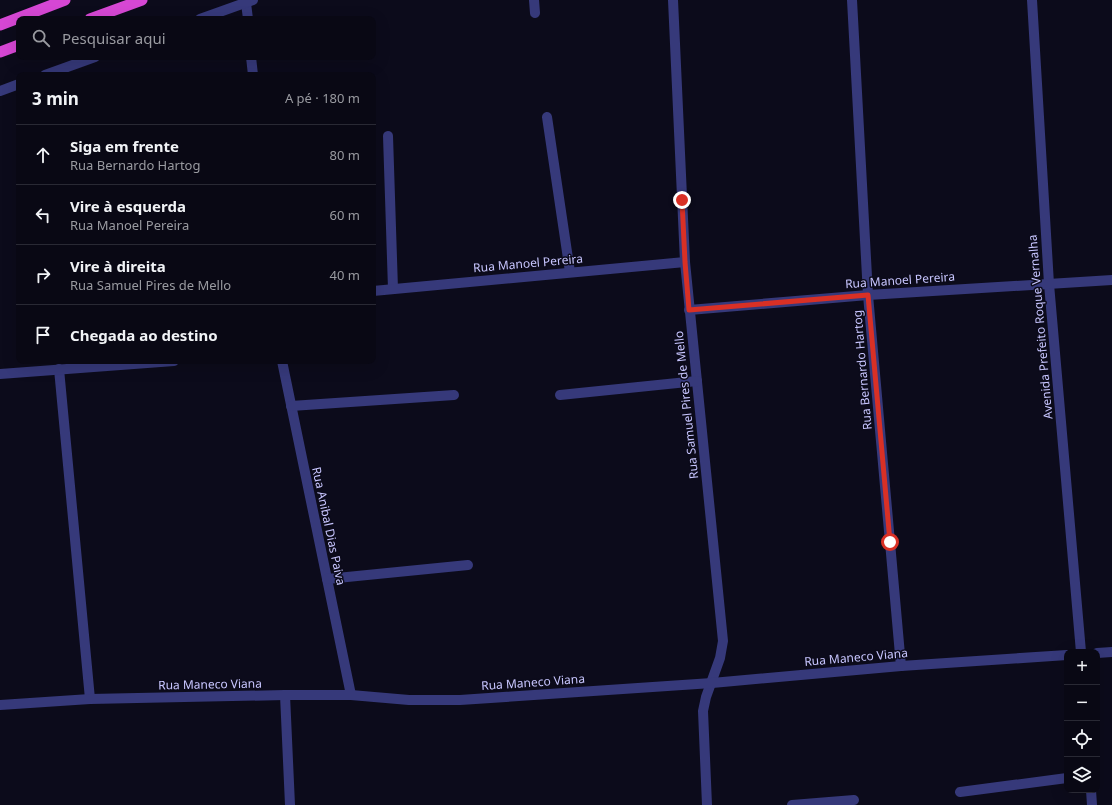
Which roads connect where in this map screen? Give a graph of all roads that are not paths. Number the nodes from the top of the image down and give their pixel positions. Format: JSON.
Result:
{"nodes":[{"id":1,"x":65,"y":0,"type":"edge"},
{"id":2,"x":142,"y":0,"type":"edge"},
{"id":3,"x":534,"y":0,"type":"edge"},
{"id":4,"x":673,"y":0,"type":"edge"},
{"id":5,"x":852,"y":0,"type":"edge"},
{"id":6,"x":1032,"y":0,"type":"edge"},
{"id":7,"x":250,"y":1,"type":"edge"},
{"id":8,"x":535,"y":13,"type":"dead end"},
{"id":9,"x":23,"y":16,"type":"edge"},
{"id":10,"x":98,"y":16,"type":"edge"},
{"id":11,"x":208,"y":16,"type":"edge"},
{"id":12,"x":248,"y":16,"type":"edge"},
{"id":13,"x":16,"y":19,"type":"edge"},
{"id":14,"x":0,"y":25,"type":"edge"},
{"id":15,"x":16,"y":46,"type":"edge"},
{"id":16,"x":0,"y":52,"type":"edge"},
{"id":17,"x":87,"y":60,"type":"edge"},
{"id":18,"x":251,"y":60,"type":"edge"},
{"id":19,"x":53,"y":72,"type":"edge"},
{"id":20,"x":253,"y":72,"type":"edge"},
{"id":21,"x":16,"y":85,"type":"edge"},
{"id":22,"x":0,"y":91,"type":"edge"},
{"id":23,"x":547,"y":117,"type":"dead end"},
{"id":24,"x":388,"y":136,"type":"dead end"},
{"id":25,"x":685,"y":262,"type":"junction"},
{"id":26,"x":570,"y":272,"type":"junction"},
{"id":27,"x":1112,"y":280,"type":"edge"},
{"id":28,"x":1048,"y":284,"type":"junction"},
{"id":29,"x":393,"y":289,"type":"junction"},
{"id":30,"x":376,"y":290,"type":"edge"},
{"id":31,"x":868,"y":295,"type":"junction"},
{"id":32,"x":689,"y":310,"type":"junction"},
{"id":33,"x":125,"y":364,"type":"edge"},
{"id":34,"x":283,"y":364,"type":"edge"},
{"id":35,"x":59,"y":368,"type":"junction"},
{"id":36,"x":0,"y":374,"type":"edge"},
{"id":37,"x":697,"y":381,"type":"junction"},
{"id":38,"x":454,"y":395,"type":"dead end"},
{"id":39,"x":560,"y":395,"type":"dead end"},
{"id":40,"x":291,"y":406,"type":"junction"},
{"id":41,"x":468,"y":565,"type":"dead end"},
{"id":42,"x":327,"y":579,"type":"junction"},
{"id":43,"x":1081,"y":649,"type":"edge"},
{"id":44,"x":1112,"y":652,"type":"edge"},
{"id":45,"x":1100,"y":653,"type":"edge"},
{"id":46,"x":1064,"y":655,"type":"edge"},
{"id":47,"x":901,"y":666,"type":"junction"},
{"id":48,"x":712,"y":682,"type":"junction"},
{"id":49,"x":285,"y":695,"type":"junction"},
{"id":50,"x":350,"y":695,"type":"junction"},
{"id":51,"x":90,"y":699,"type":"junction"},
{"id":52,"x":0,"y":705,"type":"edge"},
{"id":53,"x":1064,"y":778,"type":"edge"},
{"id":54,"x":960,"y":792,"type":"dead end"},
{"id":55,"x":1091,"y":793,"type":"edge"},
{"id":56,"x":854,"y":800,"type":"dead end"},
{"id":57,"x":290,"y":805,"type":"edge"},
{"id":58,"x":707,"y":805,"type":"edge"},
{"id":59,"x":792,"y":805,"type":"edge"},
{"id":60,"x":1092,"y":805,"type":"edge"}],
"edges":[{"from":1,"to":9,"type":"highway"},
{"from":2,"to":10,"type":"highway"},
{"from":3,"to":8,"type":"street"},
{"from":4,"to":25,"type":"street","name":"Rua Samuel Pires de Mello"},
{"from":5,"to":31,"type":"street","name":"Rua Bernardo Hartog"},
{"from":6,"to":28,"type":"street","name":"Avenida Prefeito Roque Vernalha"},
{"from":7,"to":11,"type":"street"},
{"from":7,"to":12,"type":"street"},
{"from":13,"to":14,"type":"highway"},
{"from":15,"to":16,"type":"highway"},
{"from":17,"to":19,"type":"street"},
{"from":18,"to":20,"type":"street"},
{"from":21,"to":22,"type":"street"},
{"from":23,"to":26,"type":"street"},
{"from":24,"to":29,"type":"street"},
{"from":25,"to":26,"type":"street","name":"Rua Manoel Pereira"},
{"from":25,"to":32,"type":"street","name":"Rua Samuel Pires de Mello"},
{"from":26,"to":29,"type":"street","name":"Rua Manoel Pereira"},
{"from":27,"to":28,"type":"street","name":"Rua Manoel Pereira"},
{"from":28,"to":31,"type":"street","name":"Rua Manoel Pereira"},
{"from":28,"to":43,"type":"street","name":"Avenida Prefeito Roque Vernalha"},
{"from":29,"to":30,"type":"street","name":"Rua Manoel Pereira"},
{"from":31,"to":32,"type":"street","name":"Rua Manoel Pereira"},
{"from":31,"to":47,"type":"street","name":"Rua Bernardo Hartog"},
{"from":32,"to":37,"type":"street","name":"Rua Samuel Pires de Mello"},
{"from":33,"to":35,"type":"street"},
{"from":34,"to":40,"type":"street","name":"Rua Anibal Dias Paiva"},
{"from":35,"to":36,"type":"street"},
{"from":35,"to":51,"type":"street"},
{"from":37,"to":39,"type":"street"},
{"from":37,"to":48,"type":"street","name":"Rua Samuel Pires de Mello"},
{"from":38,"to":40,"type":"street"},
{"from":40,"to":42,"type":"street","name":"Rua Anibal Dias Paiva"},
{"from":41,"to":42,"type":"street"},
{"from":42,"to":50,"type":"street","name":"Rua Anibal Dias Paiva"},
{"from":44,"to":45,"type":"street"},
{"from":46,"to":47,"type":"street","name":"Rua Maneco Viana"},
{"from":47,"to":48,"type":"street","name":"Rua Maneco Viana"},
{"from":48,"to":50,"type":"street","name":"Rua Maneco Viana"},
{"from":48,"to":58,"type":"street","name":"Rua Samuel Pires de Mello"},
{"from":49,"to":50,"type":"street","name":"Rua Maneco Viana"},
{"from":49,"to":51,"type":"street","name":"Rua Maneco Viana"},
{"from":49,"to":57,"type":"street"},
{"from":51,"to":52,"type":"street","name":"Rua Maneco Viana"},
{"from":53,"to":54,"type":"street"},
{"from":55,"to":60,"type":"street"},
{"from":56,"to":59,"type":"street"}]}
